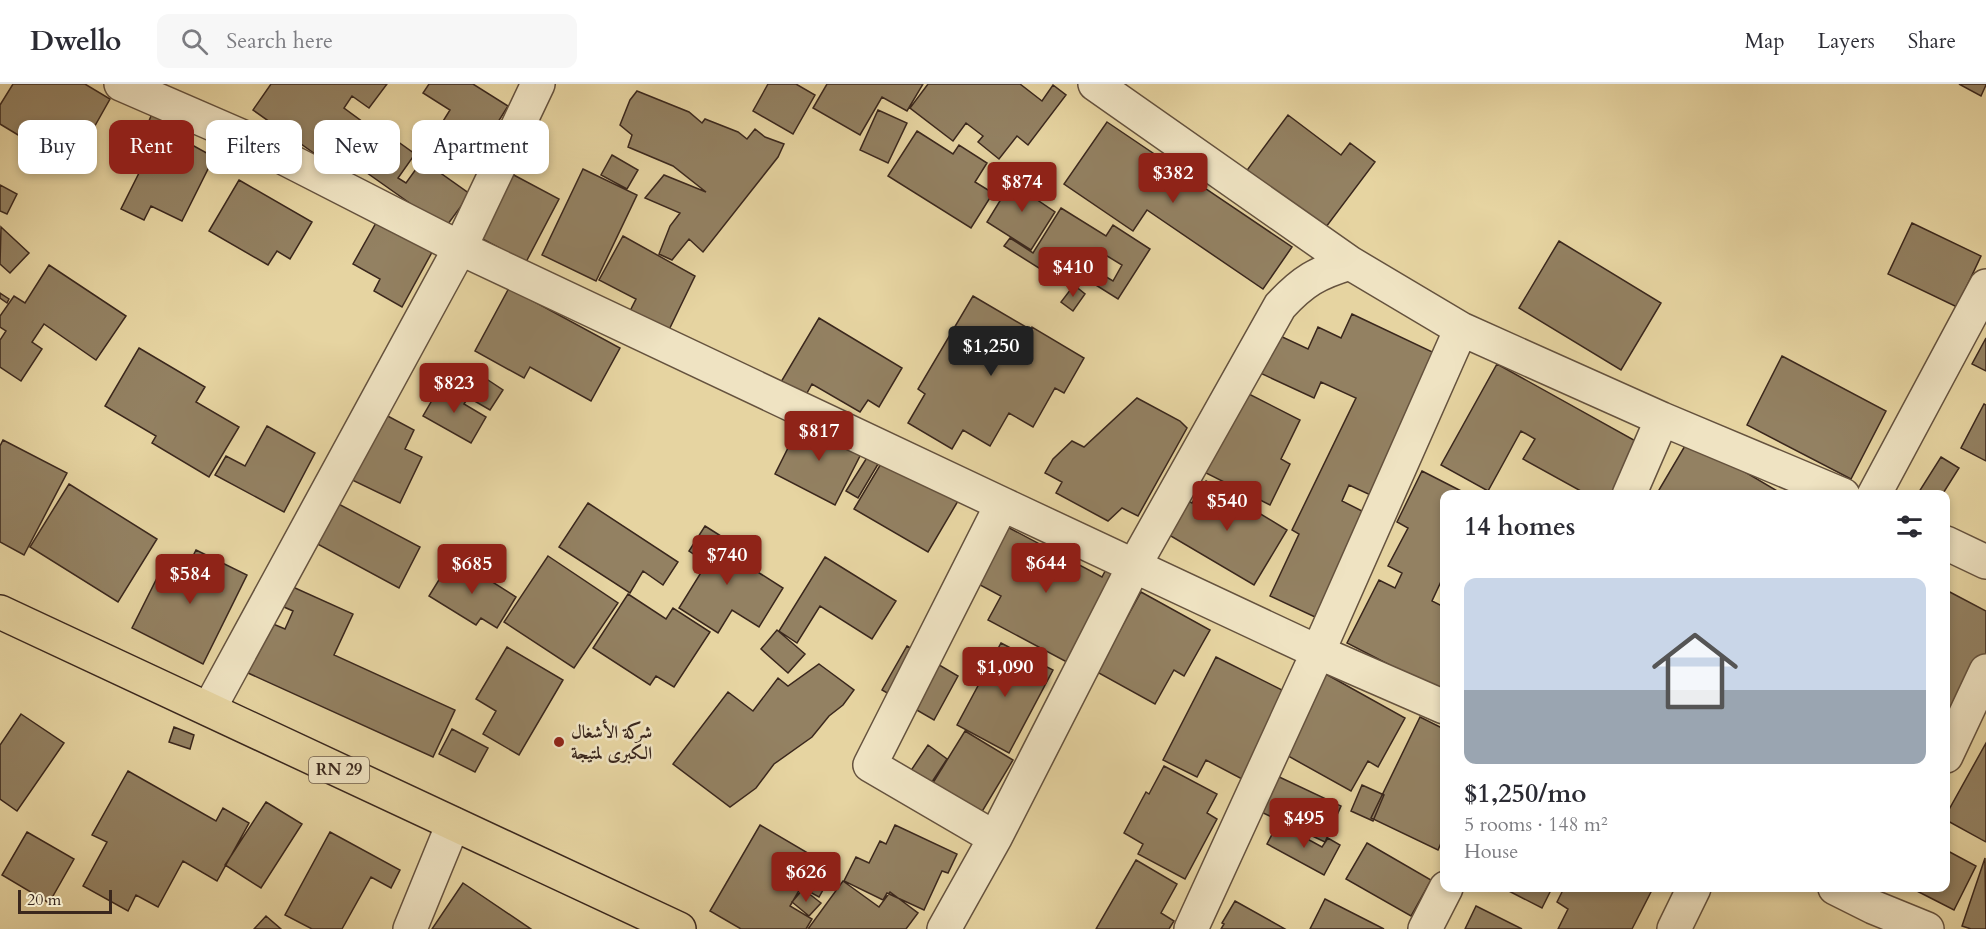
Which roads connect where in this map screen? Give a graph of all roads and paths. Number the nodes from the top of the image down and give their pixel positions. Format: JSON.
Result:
{"nodes":[{"id":1,"x":121,"y":84,"type":"edge"},
{"id":2,"x":538,"y":84,"type":"edge"},
{"id":3,"x":1095,"y":84,"type":"edge"},
{"id":4,"x":460,"y":248,"type":"junction"},
{"id":5,"x":1350,"y":263,"type":"junction"},
{"id":6,"x":1986,"y":286,"type":"edge"},
{"id":7,"x":1461,"y":329,"type":"junction"},
{"id":8,"x":1662,"y":419,"type":"junction"},
{"id":9,"x":1631,"y":490,"type":"edge"},
{"id":10,"x":1831,"y":490,"type":"edge"},
{"id":11,"x":1877,"y":490,"type":"edge"},
{"id":12,"x":1002,"y":504,"type":"junction"},
{"id":13,"x":1950,"y":545,"type":"edge"},
{"id":14,"x":1986,"y":562,"type":"edge"},
{"id":15,"x":1134,"y":566,"type":"junction"},
{"id":16,"x":0,"y":612,"type":"edge"},
{"id":17,"x":1318,"y":651,"type":"junction"},
{"id":18,"x":1986,"y":671,"type":"edge"},
{"id":19,"x":1440,"y":705,"type":"edge"},
{"id":20,"x":209,"y":710,"type":"junction"},
{"id":21,"x":1950,"y":748,"type":"edge"},
{"id":22,"x":453,"y":824,"type":"junction"},
{"id":23,"x":995,"y":838,"type":"junction"},
{"id":24,"x":1444,"y":892,"type":"edge"},
{"id":25,"x":1692,"y":892,"type":"edge"},
{"id":26,"x":1852,"y":892,"type":"edge"},
{"id":27,"x":1878,"y":898,"type":"edge"},
{"id":28,"x":410,"y":929,"type":"edge"},
{"id":29,"x":679,"y":929,"type":"edge"},
{"id":30,"x":944,"y":929,"type":"edge"},
{"id":31,"x":1191,"y":929,"type":"edge"},
{"id":32,"x":1425,"y":929,"type":"edge"},
{"id":33,"x":1674,"y":929,"type":"edge"},
{"id":34,"x":1927,"y":929,"type":"edge"}],
"edges":[{"from":1,"to":4,"type":"street"},
{"from":2,"to":4,"type":"street"},
{"from":3,"to":5,"type":"street"},
{"from":4,"to":12,"type":"street"},
{"from":4,"to":20,"type":"street"},
{"from":5,"to":7,"type":"street"},
{"from":5,"to":15,"type":"street"},
{"from":6,"to":11,"type":"street"},
{"from":7,"to":8,"type":"street"},
{"from":7,"to":17,"type":"street"},
{"from":8,"to":9,"type":"street"},
{"from":8,"to":10,"type":"street"},
{"from":12,"to":15,"type":"street"},
{"from":12,"to":23,"type":"street"},
{"from":13,"to":14,"type":"street"},
{"from":15,"to":17,"type":"street"},
{"from":15,"to":23,"type":"street"},
{"from":16,"to":20,"type":"main road","number":"RN 29"},
{"from":17,"to":19,"type":"street"},
{"from":17,"to":31,"type":"street"},
{"from":18,"to":21,"type":"street"},
{"from":20,"to":22,"type":"main road","number":"RN 29"},
{"from":22,"to":28,"type":"street"},
{"from":22,"to":29,"type":"main road","number":"RN 29"},
{"from":23,"to":30,"type":"street"},
{"from":24,"to":32,"type":"street"},
{"from":25,"to":33,"type":"street"},
{"from":26,"to":27,"type":"street"},
{"from":27,"to":34,"type":"street"}]}
